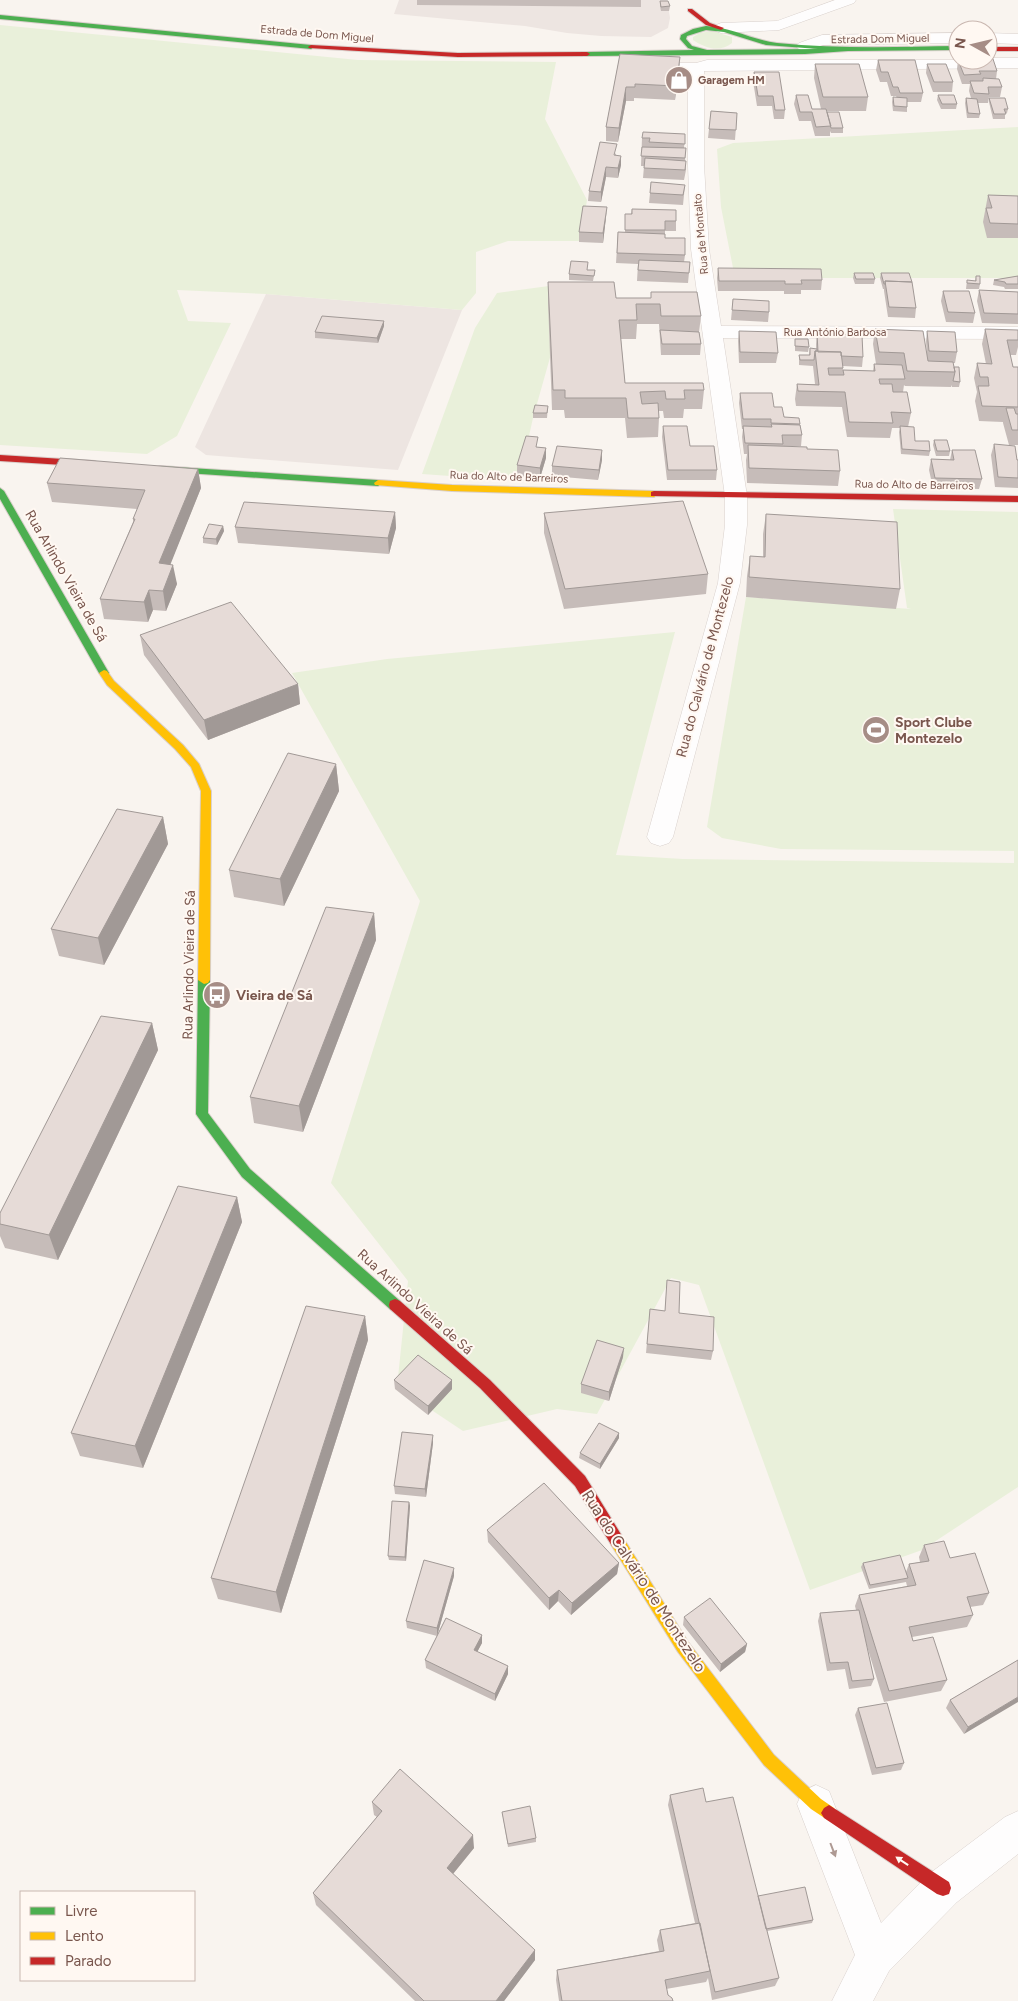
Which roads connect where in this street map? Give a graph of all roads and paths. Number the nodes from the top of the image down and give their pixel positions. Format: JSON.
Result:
{"nodes":[{"id":1,"x":850,"y":0,"type":"edge"},
{"id":2,"x":690,"y":5,"type":"edge"},
{"id":3,"x":0,"y":17,"type":"edge"},
{"id":4,"x":728,"y":31,"type":"junction"},
{"id":5,"x":686,"y":34,"type":"junction"},
{"id":6,"x":948,"y":38,"type":"edge"},
{"id":7,"x":998,"y":38,"type":"edge"},
{"id":8,"x":1018,"y":39,"type":"edge"},
{"id":9,"x":948,"y":48,"type":"edge"},
{"id":10,"x":998,"y":48,"type":"edge"},
{"id":11,"x":1018,"y":49,"type":"edge"},
{"id":12,"x":725,"y":51,"type":"junction"},
{"id":13,"x":706,"y":52,"type":"junction"},
{"id":14,"x":805,"y":54,"type":"junction"},
{"id":15,"x":631,"y":60,"type":"junction"},
{"id":16,"x":1018,"y":63,"type":"edge"},
{"id":17,"x":696,"y":68,"type":"junction"},
{"id":18,"x":712,"y":332,"type":"junction"},
{"id":19,"x":1018,"y":333,"type":"edge"},
{"id":20,"x":0,"y":458,"type":"edge"},
{"id":21,"x":103,"y":465,"type":"edge"},
{"id":22,"x":151,"y":468,"type":"edge"},
{"id":23,"x":0,"y":491,"type":"edge"},
{"id":24,"x":736,"y":496,"type":"junction"},
{"id":25,"x":1018,"y":499,"type":"edge"},
{"id":26,"x":660,"y":837,"type":"dead end"},
{"id":27,"x":485,"y":1384,"type":"joint"},
{"id":28,"x":816,"y":1804,"type":"junction"},
{"id":29,"x":1018,"y":1830,"type":"edge"},
{"id":30,"x":943,"y":1888,"type":"junction"},
{"id":31,"x":874,"y":1957,"type":"junction"},
{"id":32,"x":852,"y":2001,"type":"edge"}],
"edges":[{"from":1,"to":4,"type":"street"},
{"from":2,"to":4,"type":"street"},
{"from":2,"to":5,"type":"street"},
{"from":3,"to":15,"type":"street","name":"Estrada de Dom Miguel"},
{"from":4,"to":5,"type":"street","name":"Estrada Dom Miguel"},
{"from":4,"to":12,"type":"street"},
{"from":4,"to":14,"type":"street","name":"Estrada Dom Miguel"},
{"from":5,"to":13,"type":"street","name":"Estrada Dom Miguel"},
{"from":5,"to":15,"type":"street","name":"Estrada Dom Miguel"},
{"from":6,"to":14,"type":"street","name":"Estrada Dom Miguel"},
{"from":7,"to":8,"type":"street"},
{"from":9,"to":14,"type":"street","name":"Estrada Dom Miguel"},
{"from":10,"to":11,"type":"street"},
{"from":12,"to":13,"type":"street","name":"Estrada Dom Miguel"},
{"from":12,"to":14,"type":"street","name":"Estrada Dom Miguel"},
{"from":13,"to":15,"type":"street","name":"Estrada Dom Miguel"},
{"from":14,"to":16,"type":"street","name":"Estrada Dom Miguel"},
{"from":14,"to":17,"type":"street","name":"Estrada Dom Miguel"},
{"from":15,"to":17,"type":"street"},
{"from":17,"to":18,"type":"street","name":"Rua de Montalto"},
{"from":18,"to":19,"type":"street","name":"Rua António Barbosa"},
{"from":18,"to":24,"type":"street","name":"Rua de Montalto"},
{"from":20,"to":21,"type":"street"},
{"from":22,"to":24,"type":"street","name":"Rua do Alto de Barreiros"},
{"from":23,"to":27,"type":"street","name":"Rua Arlindo Vieira de Sá"},
{"from":24,"to":25,"type":"street","name":"Rua do Alto de Barreiros"},
{"from":24,"to":26,"type":"street","name":"Rua do Calvário de Montezelo"},
{"from":27,"to":28,"type":"street","name":"Rua do Calvário de Montezelo"},
{"from":30,"to":28,"type":"street","name":"Rua do Calvário de Montezelo","one_way":true},
{"from":28,"to":31,"type":"street","name":"Rua do Calvário de Montezelo","one_way":true},
{"from":29,"to":30,"type":"street"},
{"from":30,"to":31,"type":"street"},
{"from":31,"to":32,"type":"street"}]}
